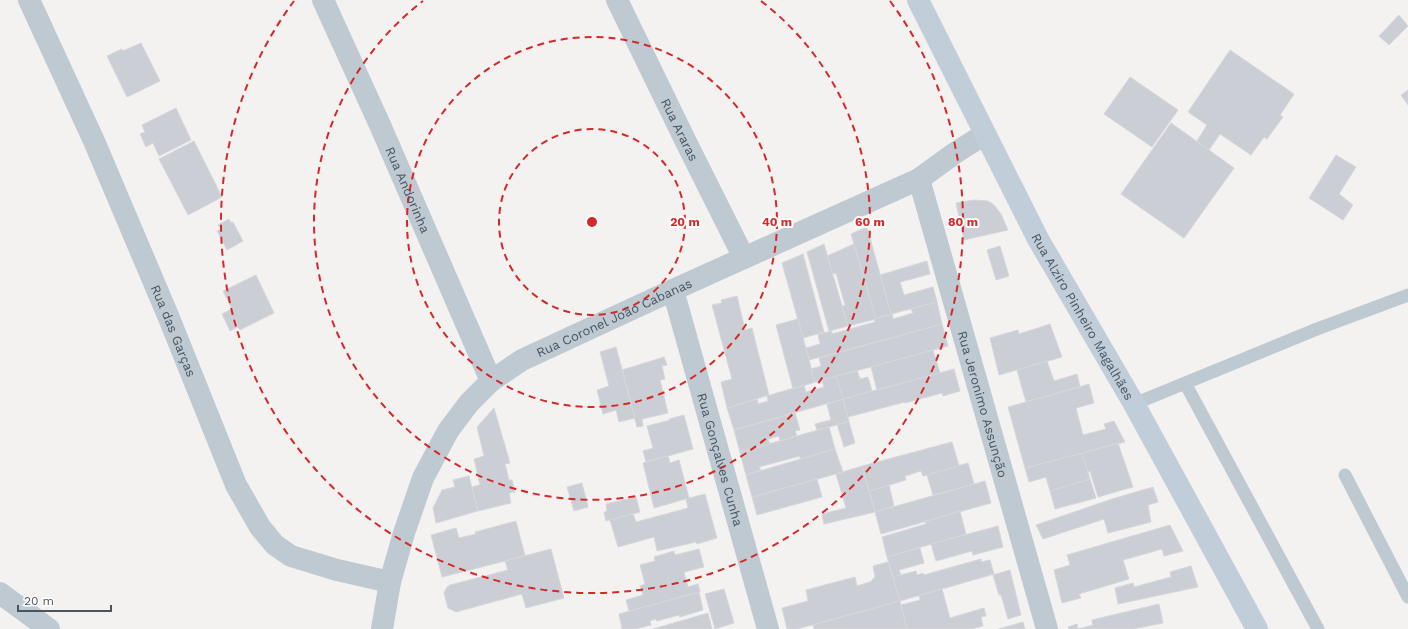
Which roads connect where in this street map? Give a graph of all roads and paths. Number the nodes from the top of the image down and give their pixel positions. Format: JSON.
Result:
{"nodes":[{"id":1,"x":29,"y":0,"type":"edge"},
{"id":2,"x":323,"y":0,"type":"edge"},
{"id":3,"x":617,"y":0,"type":"edge"},
{"id":4,"x":918,"y":0,"type":"edge"},
{"id":5,"x":985,"y":134,"type":"junction"},
{"id":6,"x":919,"y":179,"type":"junction"},
{"id":7,"x":744,"y":258,"type":"junction"},
{"id":8,"x":673,"y":290,"type":"junction"},
{"id":9,"x":1408,"y":295,"type":"edge"},
{"id":10,"x":491,"y":381,"type":"junction"},
{"id":11,"x":1185,"y":383,"type":"junction"},
{"id":12,"x":1134,"y":404,"type":"junction"},
{"id":13,"x":1345,"y":475,"type":"dead end"},
{"id":14,"x":390,"y":582,"type":"junction"},
{"id":15,"x":0,"y":593,"type":"edge"},
{"id":16,"x":1408,"y":597,"type":"edge"},
{"id":17,"x":49,"y":629,"type":"edge"},
{"id":18,"x":382,"y":629,"type":"edge"},
{"id":19,"x":768,"y":629,"type":"edge"},
{"id":20,"x":1047,"y":629,"type":"edge"},
{"id":21,"x":1257,"y":629,"type":"edge"},
{"id":22,"x":1318,"y":629,"type":"edge"}],
"edges":[{"from":1,"to":14,"type":"street","name":"Rua das Garças"},
{"from":2,"to":10,"type":"street","name":"Rua Andorinha"},
{"from":3,"to":7,"type":"street","name":"Rua Araras"},
{"from":4,"to":5,"type":"street","name":"Rua Alziro Pinheiro Magalhães"},
{"from":5,"to":6,"type":"street","name":"Rua Coronel João Cabanas"},
{"from":5,"to":12,"type":"street","name":"Rua Alziro Pinheiro Magalhães"},
{"from":6,"to":7,"type":"street","name":"Rua Coronel João Cabanas"},
{"from":6,"to":20,"type":"street","name":"Rua Jeronimo Assunção"},
{"from":7,"to":8,"type":"street","name":"Rua Coronel João Cabanas"},
{"from":8,"to":10,"type":"street","name":"Rua Coronel João Cabanas"},
{"from":8,"to":19,"type":"street","name":"Rua Gonçalves Cunha"},
{"from":9,"to":11,"type":"lane"},
{"from":10,"to":14,"type":"street","name":"Rua Coronel João Cabanas"},
{"from":11,"to":12,"type":"lane"},
{"from":11,"to":22,"type":"lane"},
{"from":12,"to":21,"type":"street","name":"Rua Alziro Pinheiro Magalhães"},
{"from":13,"to":16,"type":"lane"},
{"from":14,"to":18,"type":"street","name":"Rua Coronel João Cabanas"},
{"from":15,"to":17,"type":"street"}]}
